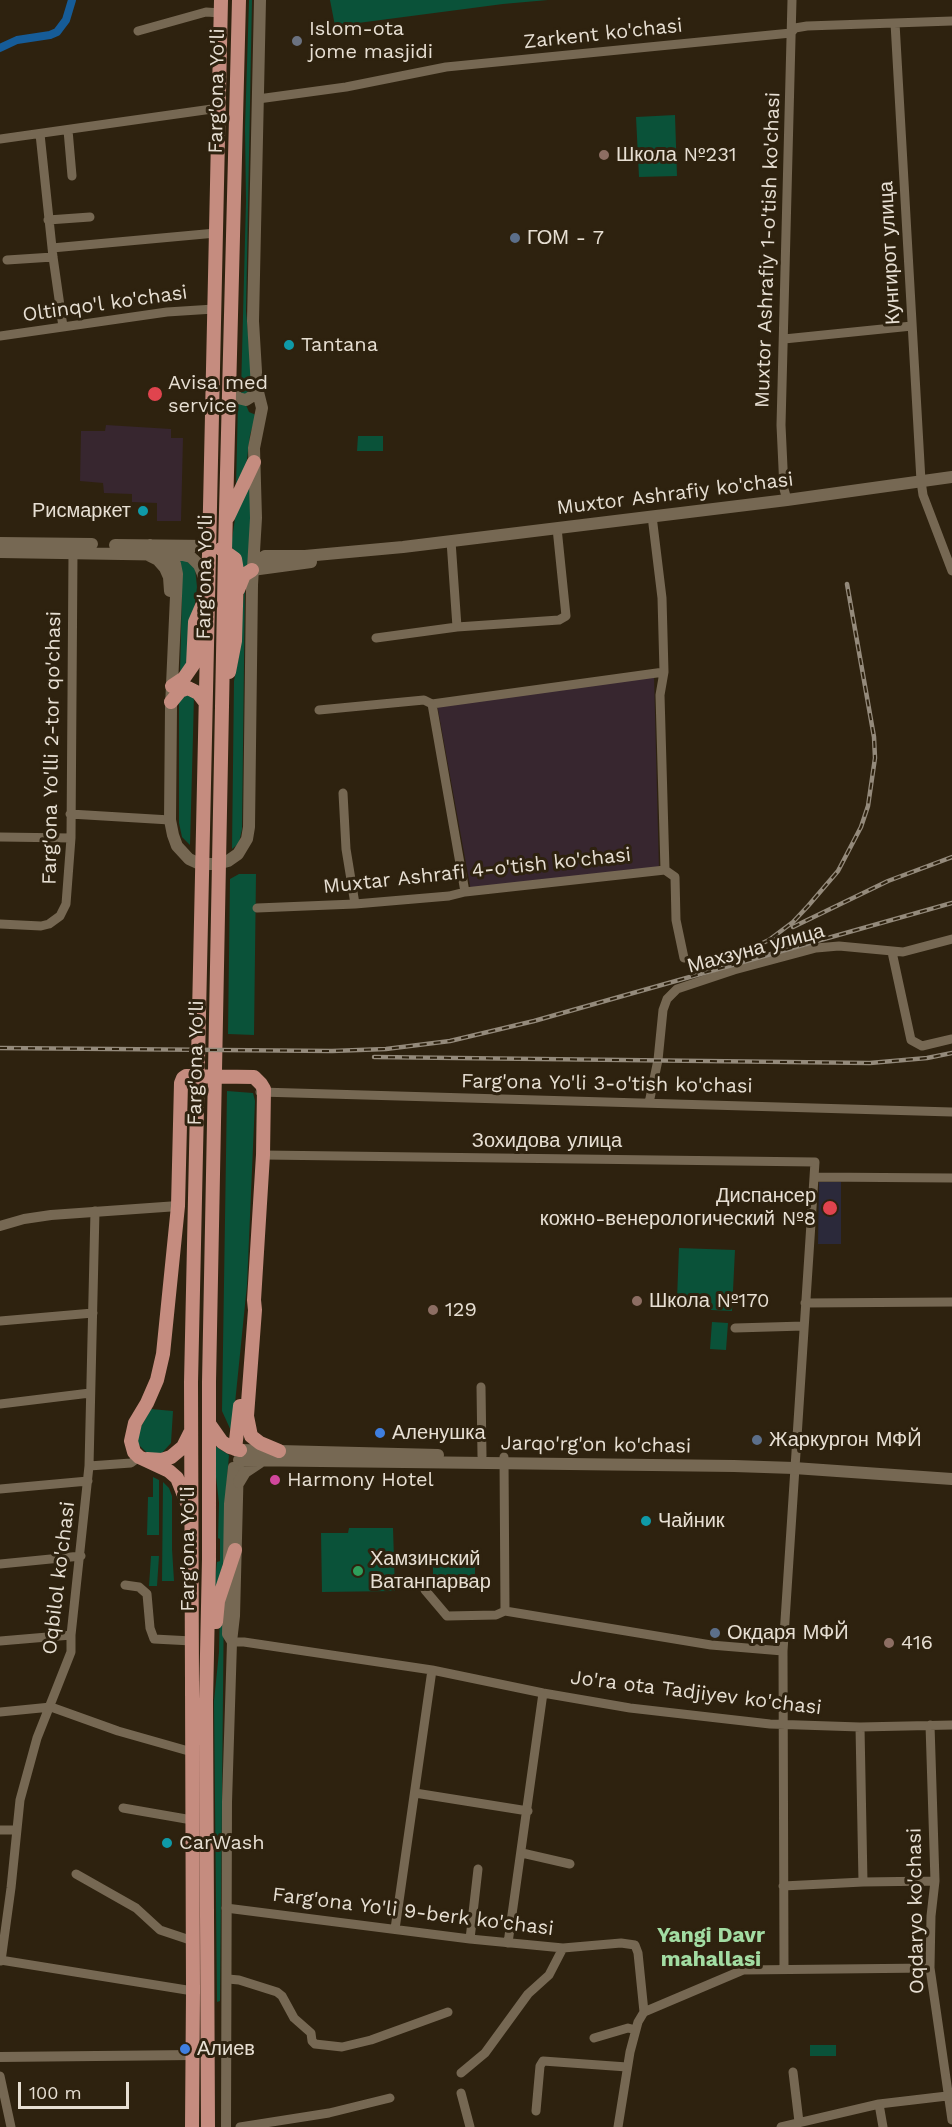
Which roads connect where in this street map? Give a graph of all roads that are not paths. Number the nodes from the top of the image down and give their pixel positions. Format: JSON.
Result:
{"nodes":[{"id":1,"x":239,"y":0,"type":"edge"},
{"id":2,"x":260,"y":0,"type":"edge"},
{"id":3,"x":792,"y":0,"type":"edge"},
{"id":4,"x":221,"y":7,"type":"edge"},
{"id":5,"x":952,"y":21,"type":"edge"},
{"id":6,"x":895,"y":23,"type":"junction"},
{"id":7,"x":138,"y":31,"type":"dead end"},
{"id":8,"x":791,"y":33,"type":"junction"},
{"id":9,"x":258,"y":99,"type":"junction"},
{"id":10,"x":219,"y":108,"type":"junction"},
{"id":11,"x":68,"y":130,"type":"junction"},
{"id":12,"x":40,"y":134,"type":"junction"},
{"id":13,"x":0,"y":139,"type":"edge"},
{"id":14,"x":72,"y":176,"type":"dead end"},
{"id":15,"x":90,"y":217,"type":"dead end"},
{"id":16,"x":48,"y":220,"type":"junction"},
{"id":17,"x":216,"y":233,"type":"junction"},
{"id":18,"x":53,"y":253,"type":"junction"},
{"id":19,"x":7,"y":260,"type":"dead end"},
{"id":20,"x":214,"y":309,"type":"junction"},
{"id":21,"x":912,"y":326,"type":"junction"},
{"id":22,"x":63,"y":327,"type":"junction"},
{"id":23,"x":0,"y":336,"type":"edge"},
{"id":24,"x":784,"y":339,"type":"junction"},
{"id":25,"x":229,"y":388,"type":"junction"},
{"id":26,"x":257,"y":388,"type":"junction"},
{"id":27,"x":249,"y":400,"type":"junction"},
{"id":28,"x":261,"y":408,"type":"junction"},
{"id":29,"x":254,"y":462,"type":"junction"},
{"id":30,"x":952,"y":477,"type":"edge"},
{"id":31,"x":921,"y":481,"type":"junction"},
{"id":32,"x":787,"y":500,"type":"junction"},
{"id":33,"x":652,"y":516,"type":"junction"},
{"id":34,"x":226,"y":522,"type":"junction"},
{"id":35,"x":556,"y":528,"type":"junction"},
{"id":36,"x":256,"y":529,"type":"junction"},
{"id":37,"x":451,"y":541,"type":"junction"},
{"id":38,"x":0,"y":543,"type":"edge"},
{"id":39,"x":208,"y":546,"type":"junction"},
{"id":40,"x":73,"y":548,"type":"junction"},
{"id":41,"x":403,"y":548,"type":"junction"},
{"id":42,"x":147,"y":549,"type":"junction"},
{"id":43,"x":225,"y":551,"type":"junction"},
{"id":44,"x":0,"y":552,"type":"edge"},
{"id":45,"x":165,"y":553,"type":"junction"},
{"id":46,"x":284,"y":555,"type":"junction"},
{"id":47,"x":252,"y":570,"type":"junction"},
{"id":48,"x":952,"y":571,"type":"edge"},
{"id":49,"x":207,"y":590,"type":"junction"},
{"id":50,"x":236,"y":594,"type":"junction"},
{"id":51,"x":457,"y":627,"type":"junction"},
{"id":52,"x":376,"y":638,"type":"dead end"},
{"id":53,"x":664,"y":672,"type":"junction"},
{"id":54,"x":172,"y":679,"type":"junction"},
{"id":55,"x":171,"y":702,"type":"junction"},
{"id":56,"x":205,"y":702,"type":"junction"},
{"id":57,"x":432,"y":704,"type":"junction"},
{"id":58,"x":222,"y":707,"type":"junction"},
{"id":59,"x":319,"y":710,"type":"dead end"},
{"id":60,"x":343,"y":792,"type":"dead end"},
{"id":61,"x":70,"y":814,"type":"junction"},
{"id":62,"x":170,"y":820,"type":"junction"},
{"id":63,"x":0,"y":837,"type":"edge"},
{"id":64,"x":71,"y":838,"type":"junction"},
{"id":65,"x":665,"y":870,"type":"junction"},
{"id":66,"x":465,"y":892,"type":"junction"},
{"id":67,"x":355,"y":904,"type":"junction"},
{"id":68,"x":257,"y":908,"type":"dead end"},
{"id":69,"x":0,"y":924,"type":"edge"},
{"id":70,"x":952,"y":939,"type":"edge"},
{"id":71,"x":892,"y":952,"type":"junction"},
{"id":72,"x":684,"y":958,"type":"dead end"},
{"id":73,"x":952,"y":1039,"type":"edge"},
{"id":74,"x":263,"y":1095,"type":"junction"},
{"id":75,"x":649,"y":1103,"type":"junction"},
{"id":76,"x":952,"y":1112,"type":"edge"},
{"id":77,"x":262,"y":1155,"type":"junction"},
{"id":78,"x":814,"y":1178,"type":"junction"},
{"id":79,"x":952,"y":1178,"type":"edge"},
{"id":80,"x":178,"y":1206,"type":"junction"},
{"id":81,"x":95,"y":1211,"type":"junction"},
{"id":82,"x":0,"y":1226,"type":"edge"},
{"id":83,"x":254,"y":1300,"type":"junction"},
{"id":84,"x":952,"y":1302,"type":"edge"},
{"id":85,"x":805,"y":1303,"type":"junction"},
{"id":86,"x":93,"y":1313,"type":"junction"},
{"id":87,"x":0,"y":1321,"type":"edge"},
{"id":88,"x":804,"y":1326,"type":"junction"},
{"id":89,"x":735,"y":1328,"type":"dead end"},
{"id":90,"x":481,"y":1387,"type":"dead end"},
{"id":91,"x":90,"y":1393,"type":"junction"},
{"id":92,"x":0,"y":1404,"type":"edge"},
{"id":93,"x":247,"y":1416,"type":"junction"},
{"id":94,"x":208,"y":1420,"type":"junction"},
{"id":95,"x":191,"y":1425,"type":"junction"},
{"id":96,"x":279,"y":1451,"type":"junction"},
{"id":97,"x":238,"y":1453,"type":"junction"},
{"id":98,"x":482,"y":1456,"type":"junction"},
{"id":99,"x":139,"y":1457,"type":"junction"},
{"id":100,"x":504,"y":1460,"type":"junction"},
{"id":101,"x":261,"y":1462,"type":"junction"},
{"id":102,"x":795,"y":1464,"type":"junction"},
{"id":103,"x":89,"y":1466,"type":"junction"},
{"id":104,"x":952,"y":1470,"type":"edge"},
{"id":105,"x":952,"y":1479,"type":"edge"},
{"id":106,"x":88,"y":1481,"type":"junction"},
{"id":107,"x":239,"y":1482,"type":"junction"},
{"id":108,"x":0,"y":1489,"type":"edge"},
{"id":109,"x":192,"y":1516,"type":"junction"},
{"id":110,"x":235,"y":1550,"type":"junction"},
{"id":111,"x":81,"y":1556,"type":"junction"},
{"id":112,"x":0,"y":1564,"type":"edge"},
{"id":113,"x":228,"y":1572,"type":"junction"},
{"id":114,"x":125,"y":1585,"type":"dead end"},
{"id":115,"x":425,"y":1590,"type":"dead end"},
{"id":116,"x":505,"y":1611,"type":"junction"},
{"id":117,"x":71,"y":1635,"type":"junction"},
{"id":118,"x":0,"y":1641,"type":"edge"},
{"id":119,"x":192,"y":1641,"type":"junction"},
{"id":120,"x":232,"y":1642,"type":"junction"},
{"id":121,"x":783,"y":1651,"type":"junction"},
{"id":122,"x":432,"y":1670,"type":"junction"},
{"id":123,"x":543,"y":1693,"type":"junction"},
{"id":124,"x":206,"y":1701,"type":"junction"},
{"id":125,"x":51,"y":1707,"type":"junction"},
{"id":126,"x":0,"y":1712,"type":"edge"},
{"id":127,"x":930,"y":1725,"type":"junction"},
{"id":128,"x":952,"y":1725,"type":"edge"},
{"id":129,"x":782,"y":1726,"type":"junction"},
{"id":130,"x":860,"y":1727,"type":"junction"},
{"id":131,"x":192,"y":1752,"type":"junction"},
{"id":132,"x":415,"y":1794,"type":"junction"},
{"id":133,"x":123,"y":1808,"type":"dead end"},
{"id":134,"x":528,"y":1811,"type":"junction"},
{"id":135,"x":192,"y":1820,"type":"junction"},
{"id":136,"x":0,"y":1830,"type":"edge"},
{"id":137,"x":16,"y":1830,"type":"junction"},
{"id":138,"x":522,"y":1853,"type":"junction"},
{"id":139,"x":570,"y":1864,"type":"dead end"},
{"id":140,"x":477,"y":1869,"type":"dead end"},
{"id":141,"x":76,"y":1874,"type":"dead end"},
{"id":142,"x":935,"y":1881,"type":"junction"},
{"id":143,"x":863,"y":1882,"type":"junction"},
{"id":144,"x":783,"y":1886,"type":"junction"},
{"id":145,"x":226,"y":1908,"type":"junction"},
{"id":146,"x":395,"y":1929,"type":"junction"},
{"id":147,"x":470,"y":1939,"type":"junction"},
{"id":148,"x":193,"y":1941,"type":"junction"},
{"id":149,"x":508,"y":1943,"type":"junction"},
{"id":150,"x":563,"y":1948,"type":"junction"},
{"id":151,"x":1,"y":1960,"type":"edge"},
{"id":152,"x":930,"y":1968,"type":"junction"},
{"id":153,"x":784,"y":1969,"type":"junction"},
{"id":154,"x":228,"y":1979,"type":"junction"},
{"id":155,"x":193,"y":1990,"type":"junction"},
{"id":156,"x":448,"y":2012,"type":"dead end"},
{"id":157,"x":644,"y":2012,"type":"junction"},
{"id":158,"x":636,"y":2030,"type":"junction"},
{"id":159,"x":594,"y":2038,"type":"dead end"},
{"id":160,"x":193,"y":2055,"type":"junction"},
{"id":161,"x":0,"y":2057,"type":"edge"},
{"id":162,"x":947,"y":2059,"type":"edge"},
{"id":163,"x":627,"y":2067,"type":"junction"},
{"id":164,"x":793,"y":2072,"type":"dead end"},
{"id":165,"x":461,"y":2073,"type":"dead end"},
{"id":166,"x":0,"y":2076,"type":"edge"},
{"id":167,"x":461,"y":2093,"type":"dead end"},
{"id":168,"x":947,"y":2096,"type":"junction"},
{"id":169,"x":390,"y":2098,"type":"dead end"},
{"id":170,"x":879,"y":2104,"type":"junction"},
{"id":171,"x":536,"y":2111,"type":"dead end"},
{"id":172,"x":827,"y":2115,"type":"junction"},
{"id":173,"x":952,"y":2120,"type":"edge"},
{"id":174,"x":799,"y":2122,"type":"junction"},
{"id":175,"x":11,"y":2127,"type":"edge"},
{"id":176,"x":192,"y":2127,"type":"edge"},
{"id":177,"x":208,"y":2127,"type":"edge"},
{"id":178,"x":226,"y":2127,"type":"edge"},
{"id":179,"x":240,"y":2127,"type":"edge"},
{"id":180,"x":470,"y":2127,"type":"edge"},
{"id":181,"x":618,"y":2127,"type":"edge"},
{"id":182,"x":781,"y":2127,"type":"edge"},
{"id":183,"x":829,"y":2127,"type":"edge"},
{"id":184,"x":884,"y":2127,"type":"edge"}],
"edges":[{"from":1,"to":25,"type":"main road","name":"Farg'ona Yo'li"},
{"from":2,"to":9,"type":"main road"},
{"from":3,"to":8,"type":"street","name":"Muxtor Ashrafiy 1-o'tish ko'chasi"},
{"from":4,"to":7,"type":"street"},
{"from":4,"to":10,"type":"main road","name":"Farg'ona Yo'li"},
{"from":5,"to":6,"type":"street","name":"Zarkent ko'chasi"},
{"from":6,"to":8,"type":"street","name":"Zarkent ko'chasi"},
{"from":6,"to":21,"type":"street","name":"Кунгирот улица"},
{"from":8,"to":9,"type":"street","name":"Zarkent ko'chasi"},
{"from":8,"to":24,"type":"street","name":"Muxtor Ashrafiy 1-o'tish ko'chasi"},
{"from":9,"to":26,"type":"main road"},
{"from":10,"to":11,"type":"street"},
{"from":10,"to":17,"type":"main road","name":"Farg'ona Yo'li"},
{"from":11,"to":12,"type":"street"},
{"from":11,"to":14,"type":"street"},
{"from":12,"to":13,"type":"street"},
{"from":12,"to":16,"type":"street"},
{"from":15,"to":16,"type":"street"},
{"from":16,"to":18,"type":"street"},
{"from":17,"to":18,"type":"street"},
{"from":17,"to":20,"type":"main road","name":"Farg'ona Yo'li"},
{"from":18,"to":19,"type":"street"},
{"from":18,"to":22,"type":"street"},
{"from":20,"to":22,"type":"street","name":"Oltinqo'l ko'chasi"},
{"from":20,"to":39,"type":"main road","name":"Farg'ona Yo'li"},
{"from":21,"to":24,"type":"street"},
{"from":21,"to":31,"type":"street","name":"Кунгирот улица"},
{"from":22,"to":23,"type":"street","name":"Oltinqo'l ko'chasi"},
{"from":24,"to":32,"type":"street","name":"Muxtor Ashrafiy 1-o'tish ko'chasi"},
{"from":25,"to":27,"type":"main road"},
{"from":25,"to":34,"type":"main road","name":"Farg'ona Yo'li"},
{"from":26,"to":27,"type":"main road"},
{"from":26,"to":28,"type":"main road"},
{"from":27,"to":28,"type":"main road"},
{"from":28,"to":29,"type":"main road"},
{"from":29,"to":34,"type":"main road"},
{"from":29,"to":36,"type":"main road"},
{"from":30,"to":31,"type":"main road","name":"Muxtor Ashrafiy ko'chasi"},
{"from":31,"to":32,"type":"main road","name":"Muxtor Ashrafiy ko'chasi"},
{"from":31,"to":48,"type":"street","name":"Кунгирот улица"},
{"from":32,"to":33,"type":"main road","name":"Muxtor Ashrafiy ko'chasi"},
{"from":33,"to":35,"type":"main road","name":"Muxtor Ashrafiy ko'chasi"},
{"from":33,"to":53,"type":"street"},
{"from":34,"to":43,"type":"main road","name":"Farg'ona Yo'li"},
{"from":35,"to":37,"type":"main road","name":"Muxtor Ashrafiy ko'chasi"},
{"from":35,"to":51,"type":"street"},
{"from":36,"to":46,"type":"main road"},
{"from":36,"to":47,"type":"main road"},
{"from":37,"to":41,"type":"main road","name":"Muxtor Ashrafiy ko'chasi"},
{"from":37,"to":51,"type":"street"},
{"from":38,"to":40,"type":"main road"},
{"from":39,"to":42,"type":"main road"},
{"from":39,"to":43,"type":"main road"},
{"from":39,"to":49,"type":"main road","name":"Farg'ona Yo'li"},
{"from":40,"to":42,"type":"main road"},
{"from":40,"to":44,"type":"main road"},
{"from":40,"to":61,"type":"street","name":"Farg'ona Yo'lli 2-tor qo'chasi"},
{"from":41,"to":46,"type":"main road","name":"Muxtor Ashrafiy ko'chasi"},
{"from":41,"to":47,"type":"main road","name":"Muxtor Ashrafiy ko'chasi"},
{"from":42,"to":45,"type":"main road"},
{"from":42,"to":54,"type":"main road"},
{"from":43,"to":50,"type":"main road"},
{"from":43,"to":58,"type":"main road","name":"Farg'ona Yo'li"},
{"from":45,"to":49,"type":"main road"},
{"from":45,"to":54,"type":"main road"},
{"from":46,"to":47,"type":"main road","name":"Muxtor Ashrafiy ko'chasi"},
{"from":47,"to":50,"type":"main road"},
{"from":47,"to":62,"type":"main road"},
{"from":49,"to":54,"type":"main road"},
{"from":49,"to":56,"type":"main road","name":"Farg'ona Yo'li"},
{"from":50,"to":58,"type":"main road"},
{"from":51,"to":52,"type":"street"},
{"from":53,"to":57,"type":"street"},
{"from":53,"to":65,"type":"street"},
{"from":54,"to":55,"type":"main road"},
{"from":55,"to":56,"type":"main road"},
{"from":55,"to":62,"type":"main road"},
{"from":56,"to":95,"type":"main road","name":"Farg'ona Yo'li"},
{"from":57,"to":59,"type":"street"},
{"from":57,"to":66,"type":"street"},
{"from":58,"to":94,"type":"main road","name":"Farg'ona Yo'li"},
{"from":60,"to":67,"type":"street"},
{"from":61,"to":62,"type":"street"},
{"from":61,"to":64,"type":"street","name":"Farg'ona Yo'lli 2-tor qo'chasi"},
{"from":63,"to":64,"type":"street"},
{"from":64,"to":69,"type":"street","name":"Farg'ona Yo'lli 2-tor qo'chasi"},
{"from":65,"to":66,"type":"street","name":"Muxtar Ashrafi 4-o'tish ko'chasi"},
{"from":65,"to":72,"type":"street"},
{"from":66,"to":67,"type":"street","name":"Muxtar Ashrafi 4-o'tish ko'chasi"},
{"from":67,"to":68,"type":"street","name":"Muxtar Ashrafi 4-o'tish ko'chasi"},
{"from":70,"to":71,"type":"street","name":"Махзуна улица"},
{"from":71,"to":73,"type":"street"},
{"from":71,"to":75,"type":"street","name":"Махзуна улица"},
{"from":74,"to":75,"type":"street","name":"Farg'ona Yo'li 3-o'tish ko'chasi"},
{"from":74,"to":77,"type":"main road"},
{"from":74,"to":80,"type":"main road"},
{"from":75,"to":76,"type":"street","name":"Farg'ona Yo'li 3-o'tish ko'chasi"},
{"from":77,"to":78,"type":"street","name":"Зохидова улица"},
{"from":77,"to":83,"type":"main road"},
{"from":78,"to":79,"type":"street"},
{"from":78,"to":85,"type":"street"},
{"from":80,"to":81,"type":"street"},
{"from":80,"to":99,"type":"main road"},
{"from":81,"to":82,"type":"street"},
{"from":81,"to":86,"type":"street","name":"Oqbilol ko'chasi"},
{"from":83,"to":93,"type":"main road"},
{"from":83,"to":97,"type":"main road"},
{"from":84,"to":85,"type":"street"},
{"from":85,"to":88,"type":"street"},
{"from":86,"to":87,"type":"street"},
{"from":86,"to":91,"type":"street","name":"Oqbilol ko'chasi"},
{"from":88,"to":89,"type":"street"},
{"from":88,"to":102,"type":"street"},
{"from":90,"to":98,"type":"street"},
{"from":91,"to":92,"type":"street"},
{"from":91,"to":103,"type":"street","name":"Oqbilol ko'chasi"},
{"from":93,"to":96,"type":"main road"},
{"from":93,"to":97,"type":"main road","name":"Farg'ona Yo'li"},
{"from":94,"to":97,"type":"main road"},
{"from":94,"to":124,"type":"main road","name":"Farg'ona Yo'li"},
{"from":95,"to":99,"type":"main road"},
{"from":95,"to":109,"type":"main road","name":"Farg'ona Yo'li"},
{"from":96,"to":97,"type":"main road","name":"Jarqo'rg'on ko'chasi"},
{"from":96,"to":98,"type":"main road","name":"Jarqo'rg'on ko'chasi"},
{"from":97,"to":101,"type":"main road","name":"Jarqo'rg'on ko'chasi"},
{"from":97,"to":107,"type":"street","name":"Farg'ona Yo'li"},
{"from":97,"to":113,"type":"street","name":"Farg'ona Yo'li"},
{"from":98,"to":100,"type":"main road","name":"Jarqo'rg'on ko'chasi"},
{"from":99,"to":103,"type":"street"},
{"from":99,"to":109,"type":"main road"},
{"from":100,"to":101,"type":"main road","name":"Jarqo'rg'on ko'chasi"},
{"from":100,"to":102,"type":"main road","name":"Jarqo'rg'on ko'chasi"},
{"from":100,"to":116,"type":"street"},
{"from":101,"to":107,"type":"main road"},
{"from":102,"to":104,"type":"main road","name":"Jarqo'rg'on ko'chasi"},
{"from":102,"to":105,"type":"main road","name":"Jarqo'rg'on ko'chasi"},
{"from":102,"to":121,"type":"street"},
{"from":103,"to":106,"type":"street","name":"Oqbilol ko'chasi"},
{"from":106,"to":108,"type":"street"},
{"from":106,"to":111,"type":"street","name":"Oqbilol ko'chasi"},
{"from":107,"to":110,"type":"street","name":"Farg'ona Yo'li"},
{"from":109,"to":119,"type":"main road","name":"Farg'ona Yo'li"},
{"from":110,"to":113,"type":"main road"},
{"from":110,"to":120,"type":"street","name":"Farg'ona Yo'li"},
{"from":111,"to":112,"type":"street"},
{"from":111,"to":117,"type":"street","name":"Oqbilol ko'chasi"},
{"from":113,"to":120,"type":"street","name":"Farg'ona Yo'li"},
{"from":113,"to":124,"type":"main road"},
{"from":114,"to":119,"type":"street"},
{"from":115,"to":116,"type":"street"},
{"from":116,"to":121,"type":"street"},
{"from":117,"to":118,"type":"street"},
{"from":117,"to":125,"type":"street","name":"Oqbilol ko'chasi"},
{"from":119,"to":131,"type":"main road","name":"Farg'ona Yo'li"},
{"from":120,"to":122,"type":"street","name":"Jo'ra ota Tadjiyev ko'chasi"},
{"from":120,"to":145,"type":"street","name":"Farg'ona Yo'li"},
{"from":121,"to":129,"type":"street"},
{"from":122,"to":123,"type":"street","name":"Jo'ra ota Tadjiyev ko'chasi"},
{"from":122,"to":132,"type":"street"},
{"from":123,"to":129,"type":"street","name":"Jo'ra ota Tadjiyev ko'chasi"},
{"from":123,"to":134,"type":"street","name":"Jo'ra ota Tadjiyev ko'chasi"},
{"from":124,"to":177,"type":"main road","name":"Farg'ona Yo'li"},
{"from":125,"to":126,"type":"street"},
{"from":125,"to":131,"type":"street"},
{"from":125,"to":137,"type":"street","name":"Oqbilol ko'chasi"},
{"from":127,"to":128,"type":"street","name":"Jo'ra ota Tadjiyev ko'chasi"},
{"from":127,"to":130,"type":"street","name":"Jo'ra ota Tadjiyev ko'chasi"},
{"from":127,"to":142,"type":"street","name":"Oqdaryo ko'chasi"},
{"from":129,"to":130,"type":"street","name":"Jo'ra ota Tadjiyev ko'chasi"},
{"from":129,"to":144,"type":"street"},
{"from":130,"to":143,"type":"street"},
{"from":131,"to":135,"type":"main road","name":"Farg'ona Yo'li"},
{"from":132,"to":134,"type":"street"},
{"from":132,"to":146,"type":"street"},
{"from":133,"to":135,"type":"street"},
{"from":134,"to":138,"type":"street","name":"Jo'ra ota Tadjiyev ko'chasi"},
{"from":135,"to":148,"type":"main road","name":"Farg'ona Yo'li"},
{"from":136,"to":137,"type":"street"},
{"from":137,"to":151,"type":"street","name":"Oqbilol ko'chasi"},
{"from":138,"to":139,"type":"street"},
{"from":138,"to":149,"type":"street","name":"Jo'ra ota Tadjiyev ko'chasi"},
{"from":140,"to":147,"type":"street"},
{"from":141,"to":148,"type":"street"},
{"from":142,"to":143,"type":"street"},
{"from":142,"to":152,"type":"street","name":"Oqdaryo ko'chasi"},
{"from":143,"to":144,"type":"street"},
{"from":144,"to":153,"type":"street"},
{"from":145,"to":146,"type":"street","name":"Farg'ona Yo'li 9-berk ko'chasi"},
{"from":145,"to":154,"type":"street","name":"Farg'ona Yo'li"},
{"from":146,"to":147,"type":"street","name":"Farg'ona Yo'li 9-berk ko'chasi"},
{"from":147,"to":149,"type":"street","name":"Farg'ona Yo'li 9-berk ko'chasi"},
{"from":148,"to":155,"type":"main road","name":"Farg'ona Yo'li"},
{"from":149,"to":150,"type":"street","name":"Farg'ona Yo'li 9-berk ko'chasi"},
{"from":150,"to":157,"type":"street","name":"Farg'ona Yo'li 9-berk ko'chasi"},
{"from":150,"to":165,"type":"street"},
{"from":151,"to":155,"type":"street"},
{"from":152,"to":153,"type":"street"},
{"from":152,"to":162,"type":"street","name":"Oqdaryo ko'chasi"},
{"from":153,"to":157,"type":"street"},
{"from":154,"to":156,"type":"street"},
{"from":154,"to":178,"type":"street","name":"Farg'ona Yo'li"},
{"from":155,"to":160,"type":"main road","name":"Farg'ona Yo'li"},
{"from":157,"to":158,"type":"street"},
{"from":158,"to":159,"type":"street"},
{"from":158,"to":163,"type":"street"},
{"from":160,"to":161,"type":"street"},
{"from":160,"to":176,"type":"main road","name":"Farg'ona Yo'li"},
{"from":162,"to":168,"type":"street","name":"Oqdaryo ko'chasi"},
{"from":163,"to":171,"type":"street"},
{"from":163,"to":181,"type":"street"},
{"from":164,"to":174,"type":"street"},
{"from":166,"to":175,"type":"street"},
{"from":167,"to":180,"type":"street"},
{"from":168,"to":170,"type":"street"},
{"from":168,"to":173,"type":"street","name":"Oqdaryo ko'chasi"},
{"from":169,"to":179,"type":"street"},
{"from":170,"to":172,"type":"street"},
{"from":170,"to":184,"type":"street"},
{"from":172,"to":174,"type":"street"},
{"from":172,"to":183,"type":"street"},
{"from":174,"to":182,"type":"street"}]}
